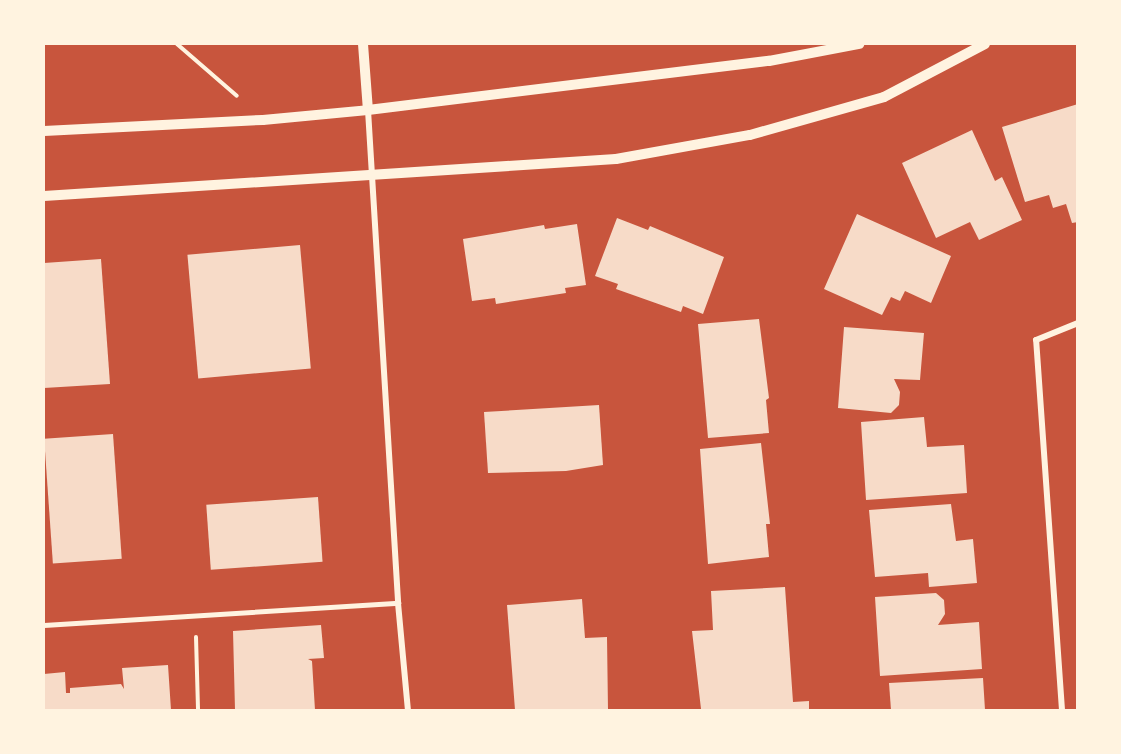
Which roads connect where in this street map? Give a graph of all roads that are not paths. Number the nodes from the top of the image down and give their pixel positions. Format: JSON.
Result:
{"nodes":[{"id":1,"x":363,"y":44,"type":"edge"},
{"id":2,"x":859,"y":44,"type":"edge"},
{"id":3,"x":985,"y":44,"type":"edge"},
{"id":4,"x":368,"y":110,"type":"junction"},
{"id":5,"x":44,"y":131,"type":"edge"},
{"id":6,"x":369,"y":178,"type":"junction"},
{"id":7,"x":44,"y":196,"type":"edge"},
{"id":8,"x":1077,"y":323,"type":"edge"},
{"id":9,"x":398,"y":603,"type":"junction"},
{"id":10,"x":44,"y":625,"type":"edge"},
{"id":11,"x":408,"y":711,"type":"edge"},
{"id":12,"x":1062,"y":711,"type":"edge"}],
"edges":[{"from":1,"to":4,"type":"street"},
{"from":2,"to":4,"type":"street"},
{"from":3,"to":6,"type":"street"},
{"from":4,"to":5,"type":"street"},
{"from":4,"to":6,"type":"street"},
{"from":6,"to":7,"type":"street"},
{"from":6,"to":9,"type":"street"},
{"from":8,"to":12,"type":"street"},
{"from":9,"to":10,"type":"lane"},
{"from":9,"to":11,"type":"street"}]}
